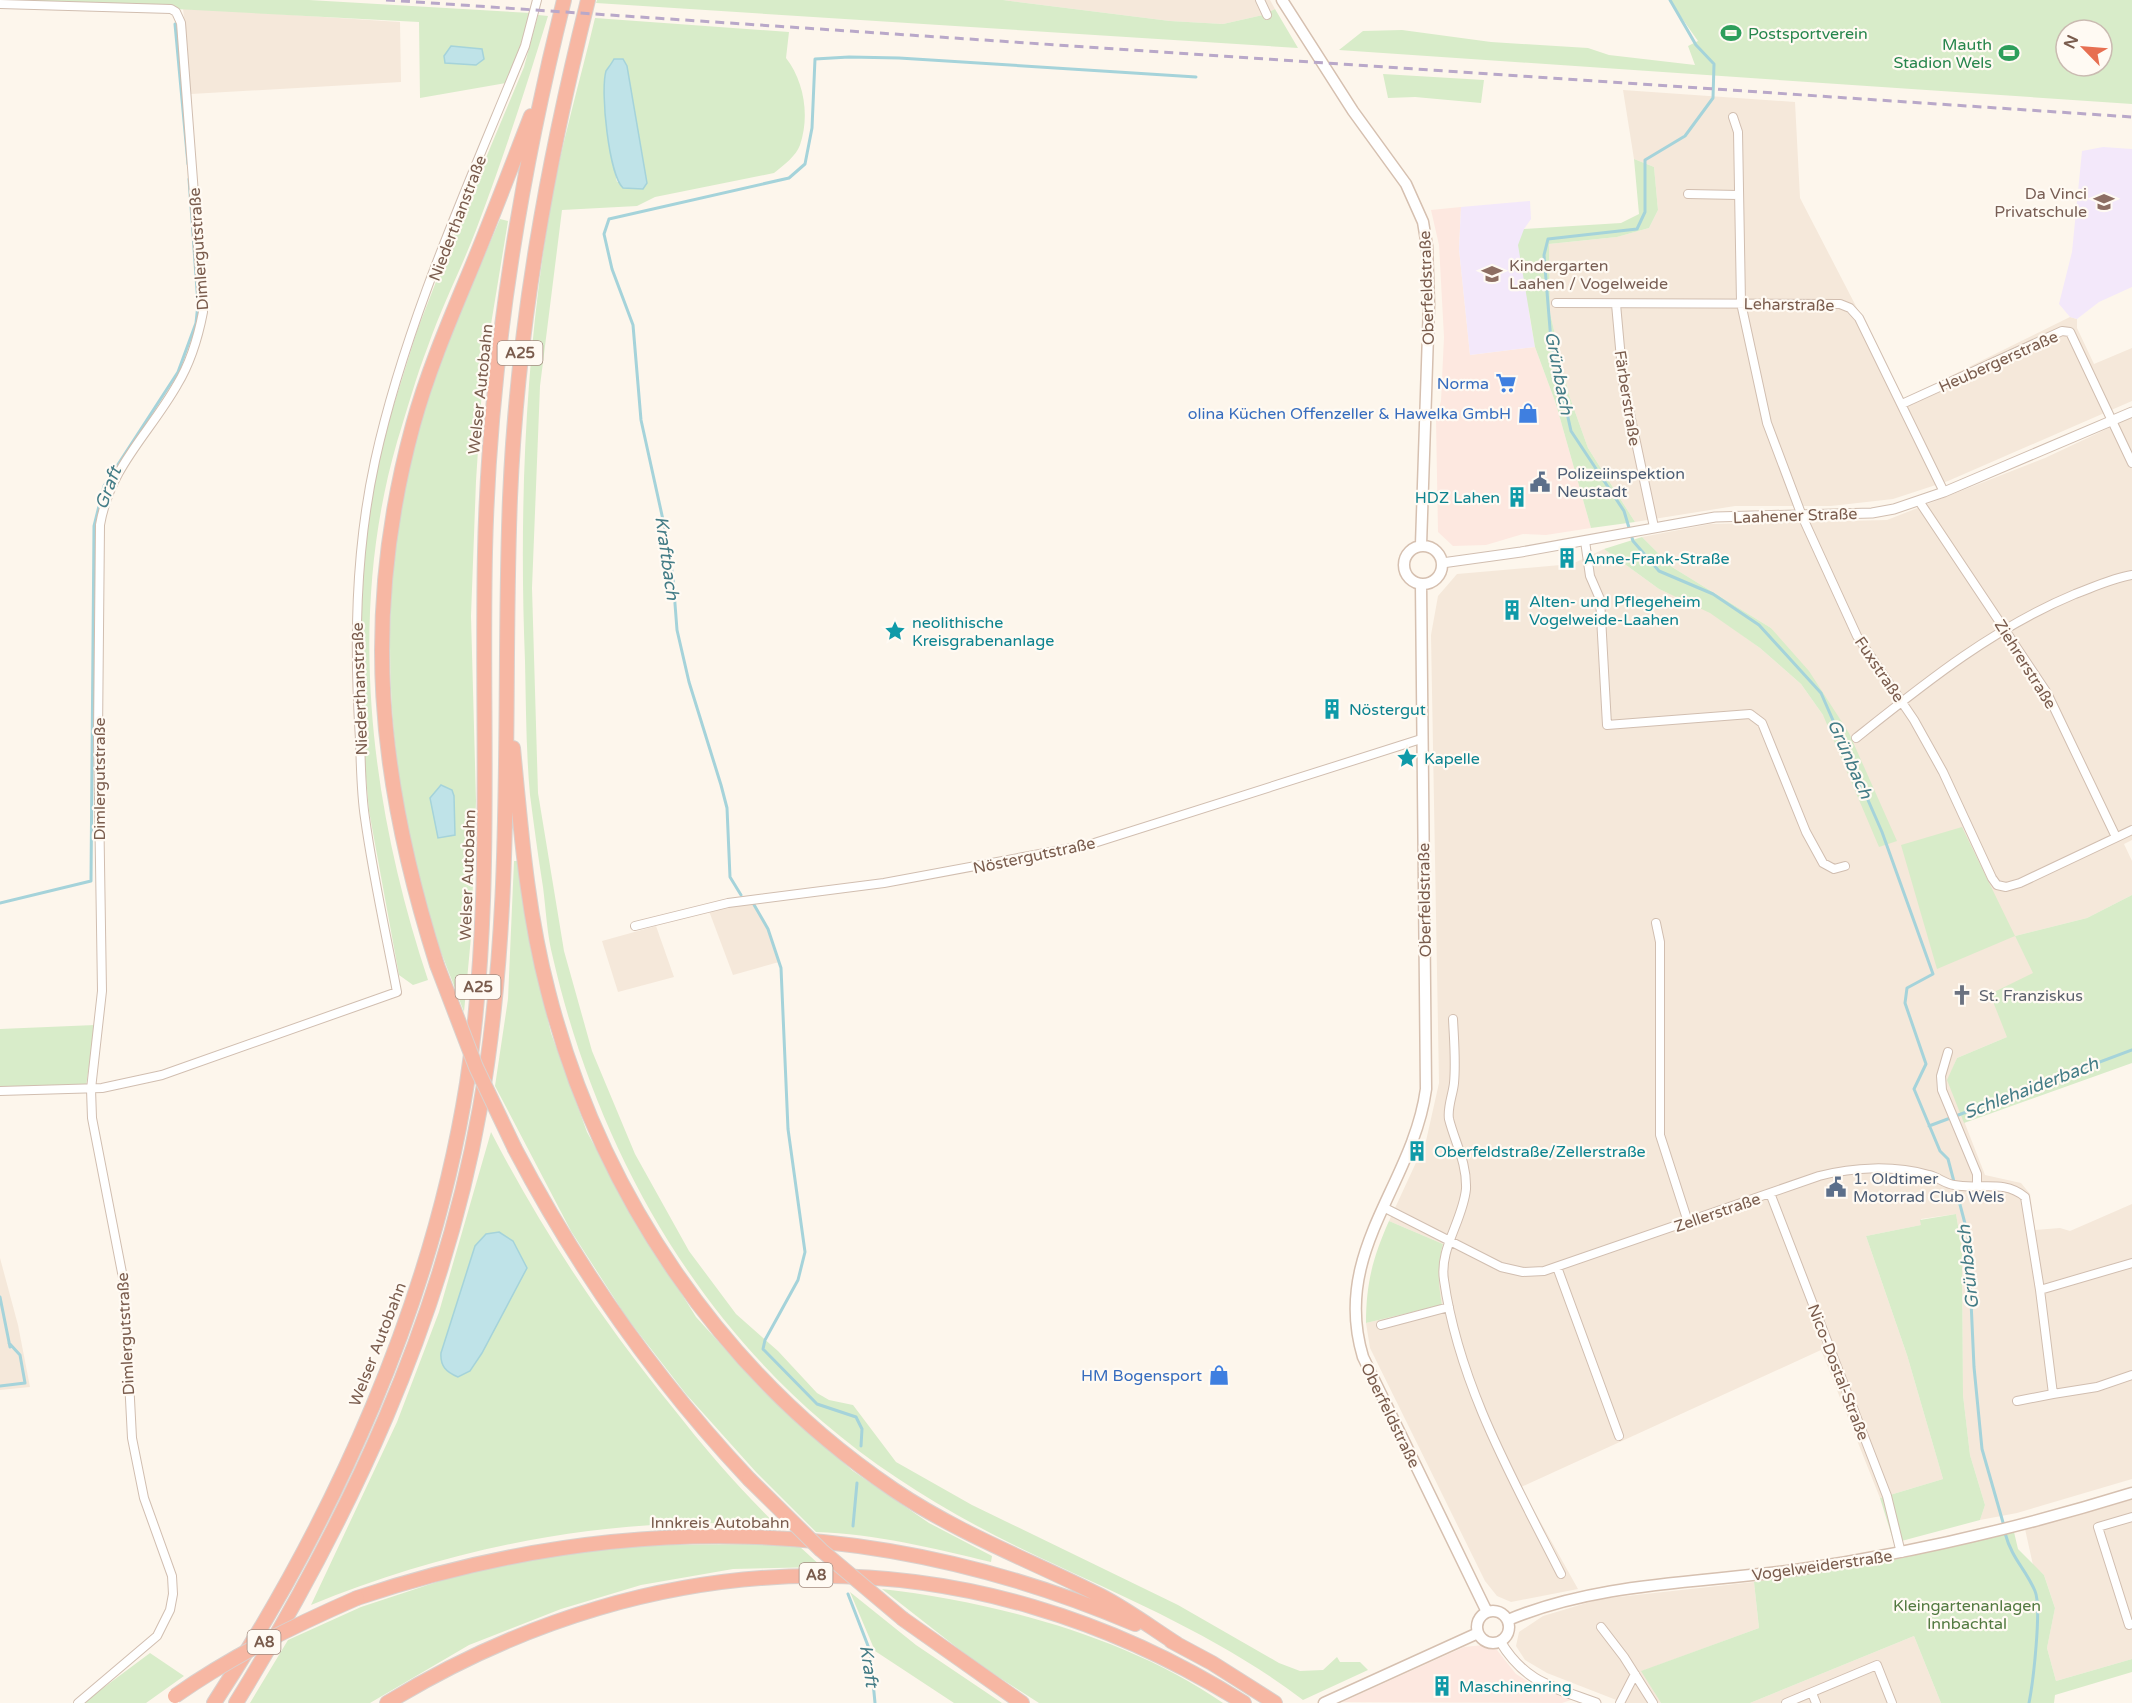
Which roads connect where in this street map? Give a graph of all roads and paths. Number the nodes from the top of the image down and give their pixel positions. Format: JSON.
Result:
{"nodes":[{"id":1,"x":537,"y":0,"type":"edge"},
{"id":2,"x":564,"y":0,"type":"edge"},
{"id":3,"x":588,"y":0,"type":"edge"},
{"id":4,"x":1260,"y":0,"type":"edge"},
{"id":5,"x":1282,"y":0,"type":"edge"},
{"id":6,"x":0,"y":4,"type":"edge"},
{"id":7,"x":1267,"y":15,"type":"dead end"},
{"id":8,"x":542,"y":86,"type":"junction"},
{"id":9,"x":1733,"y":117,"type":"dead end"},
{"id":10,"x":1688,"y":194,"type":"dead end"},
{"id":11,"x":1738,"y":195,"type":"junction"},
{"id":12,"x":1556,"y":303,"type":"dead end"},
{"id":13,"x":1741,"y":303,"type":"junction"},
{"id":14,"x":1616,"y":304,"type":"junction"},
{"id":15,"x":1902,"y":404,"type":"junction"},
{"id":16,"x":2132,"y":412,"type":"edge"},
{"id":17,"x":2112,"y":421,"type":"junction"},
{"id":18,"x":2132,"y":463,"type":"edge"},
{"id":19,"x":1944,"y":492,"type":"junction"},
{"id":20,"x":1919,"y":501,"type":"junction"},
{"id":21,"x":1802,"y":516,"type":"junction"},
{"id":22,"x":1654,"y":527,"type":"junction"},
{"id":23,"x":1585,"y":541,"type":"junction"},
{"id":24,"x":1421,"y":545,"type":"junction"},
{"id":25,"x":1442,"y":563,"type":"junction"},
{"id":26,"x":2132,"y":575,"type":"edge"},
{"id":27,"x":1421,"y":584,"type":"junction"},
{"id":28,"x":2007,"y":629,"type":"junction"},
{"id":29,"x":508,"y":690,"type":"junction"},
{"id":30,"x":1902,"y":702,"type":"junction"},
{"id":31,"x":1856,"y":738,"type":"dead end"},
{"id":32,"x":1421,"y":739,"type":"junction"},
{"id":33,"x":2132,"y":830,"type":"edge"},
{"id":34,"x":2116,"y":837,"type":"junction"},
{"id":35,"x":1845,"y":866,"type":"dead end"},
{"id":36,"x":1656,"y":923,"type":"dead end"},
{"id":37,"x":635,"y":926,"type":"dead end"},
{"id":38,"x":1453,"y":1019,"type":"dead end"},
{"id":39,"x":1948,"y":1052,"type":"dead end"},
{"id":40,"x":91,"y":1089,"type":"junction"},
{"id":41,"x":0,"y":1091,"type":"edge"},
{"id":42,"x":1977,"y":1185,"type":"junction"},
{"id":43,"x":1770,"y":1193,"type":"junction"},
{"id":44,"x":1383,"y":1208,"type":"junction"},
{"id":45,"x":1688,"y":1222,"type":"junction"},
{"id":46,"x":1450,"y":1242,"type":"junction"},
{"id":47,"x":2132,"y":1263,"type":"edge"},
{"id":48,"x":1557,"y":1267,"type":"junction"},
{"id":49,"x":2040,"y":1290,"type":"junction"},
{"id":50,"x":1449,"y":1306,"type":"junction"},
{"id":51,"x":1381,"y":1325,"type":"dead end"},
{"id":52,"x":2132,"y":1376,"type":"edge"},
{"id":53,"x":2053,"y":1394,"type":"junction"},
{"id":54,"x":2018,"y":1401,"type":"dead end"},
{"id":55,"x":1619,"y":1436,"type":"dead end"},
{"id":56,"x":2132,"y":1493,"type":"edge"},
{"id":57,"x":2132,"y":1517,"type":"edge"},
{"id":58,"x":1901,"y":1553,"type":"junction"},
{"id":59,"x":1561,"y":1574,"type":"dead end"},
{"id":60,"x":1487,"y":1612,"type":"junction"},
{"id":61,"x":1508,"y":1620,"type":"junction"},
{"id":62,"x":2132,"y":1624,"type":"edge"},
{"id":63,"x":1601,"y":1627,"type":"dead end"},
{"id":64,"x":1478,"y":1633,"type":"junction"},
{"id":65,"x":1500,"y":1641,"type":"junction"},
{"id":66,"x":1177,"y":1644,"type":"junction"},
{"id":67,"x":1635,"y":1674,"type":"junction"},
{"id":68,"x":1812,"y":1693,"type":"junction"},
{"id":69,"x":171,"y":1700,"type":"edge"},
{"id":70,"x":1274,"y":1702,"type":"edge"},
{"id":71,"x":78,"y":1703,"type":"edge"},
{"id":72,"x":214,"y":1703,"type":"edge"},
{"id":73,"x":236,"y":1703,"type":"edge"},
{"id":74,"x":387,"y":1703,"type":"edge"},
{"id":75,"x":1022,"y":1703,"type":"edge"},
{"id":76,"x":1244,"y":1703,"type":"edge"},
{"id":77,"x":1324,"y":1703,"type":"edge"},
{"id":78,"x":1596,"y":1703,"type":"edge"},
{"id":79,"x":1620,"y":1703,"type":"edge"},
{"id":80,"x":1653,"y":1703,"type":"edge"},
{"id":81,"x":1786,"y":1703,"type":"edge"},
{"id":82,"x":1816,"y":1703,"type":"edge"},
{"id":83,"x":1892,"y":1703,"type":"edge"}],
"edges":[{"from":1,"to":40,"type":"street","name":"Niederthanstraße"},
{"from":2,"to":8,"type":"highway","name":"Welser Autobahn","number":"A25"},
{"from":3,"to":29,"type":"highway","number":"A25"},
{"from":4,"to":7,"type":"street"},
{"from":5,"to":24,"type":"main road","name":"Oberfeldstraße"},
{"from":6,"to":40,"type":"street","name":"Dimlergutstraße"},
{"from":8,"to":72,"type":"highway","name":"Welser Autobahn","number":"A25"},
{"from":8,"to":75,"type":"highway","bridge":true},
{"from":9,"to":11,"type":"street","name":"Fuxstraße"},
{"from":10,"to":11,"type":"street"},
{"from":11,"to":13,"type":"street","name":"Fuxstraße"},
{"from":12,"to":14,"type":"street","name":"Leharstraße"},
{"from":13,"to":14,"type":"street","name":"Leharstraße"},
{"from":13,"to":15,"type":"street","name":"Leharstraße"},
{"from":13,"to":21,"type":"street","name":"Fuxstraße"},
{"from":14,"to":22,"type":"street","name":"Färberstraße"},
{"from":15,"to":17,"type":"street","name":"Heubergerstraße"},
{"from":15,"to":19,"type":"street","name":"Leharstraße"},
{"from":16,"to":17,"type":"street","name":"Laahener Straße"},
{"from":17,"to":18,"type":"street"},
{"from":17,"to":19,"type":"street","name":"Laahener Straße"},
{"from":19,"to":20,"type":"street","name":"Laahener Straße"},
{"from":20,"to":21,"type":"street","name":"Laahener Straße"},
{"from":20,"to":28,"type":"street","name":"Ziehrerstraße"},
{"from":21,"to":22,"type":"street","name":"Laahener Straße"},
{"from":21,"to":30,"type":"street","name":"Fuxstraße"},
{"from":22,"to":23,"type":"street","name":"Laahener Straße"},
{"from":23,"to":25,"type":"street","name":"Laahener Straße"},
{"from":23,"to":35,"type":"street"},
{"from":24,"to":25,"type":"main road"},
{"from":24,"to":27,"type":"main road"},
{"from":25,"to":27,"type":"main road"},
{"from":26,"to":28,"type":"street"},
{"from":27,"to":32,"type":"main road","name":"Oberfeldstraße"},
{"from":28,"to":30,"type":"street"},
{"from":28,"to":34,"type":"street","name":"Ziehrerstraße"},
{"from":29,"to":66,"type":"highway"},
{"from":29,"to":73,"type":"highway","number":"A25"},
{"from":30,"to":31,"type":"street"},
{"from":30,"to":34,"type":"street","name":"Fuxstraße"},
{"from":32,"to":37,"type":"street","name":"Nöstergutstraße"},
{"from":32,"to":44,"type":"main road","name":"Oberfeldstraße"},
{"from":33,"to":34,"type":"street","name":"Fuxstraße"},
{"from":36,"to":45,"type":"street"},
{"from":38,"to":46,"type":"street"},
{"from":39,"to":42,"type":"street"},
{"from":40,"to":41,"type":"street","name":"Niederthanstraße"},
{"from":40,"to":71,"type":"street","name":"Dimlergutstraße"},
{"from":42,"to":43,"type":"street","name":"Zellerstraße"},
{"from":42,"to":49,"type":"street","name":"Zellerstraße"},
{"from":43,"to":45,"type":"street","name":"Zellerstraße"},
{"from":43,"to":58,"type":"street","name":"Nico-Dostal-Straße"},
{"from":44,"to":46,"type":"street"},
{"from":44,"to":60,"type":"main road","name":"Oberfeldstraße"},
{"from":45,"to":48,"type":"street","name":"Zellerstraße"},
{"from":46,"to":48,"type":"street","name":"Zellerstraße"},
{"from":46,"to":50,"type":"street"},
{"from":47,"to":49,"type":"street"},
{"from":48,"to":55,"type":"street"},
{"from":49,"to":53,"type":"street","name":"Zellerstraße"},
{"from":50,"to":51,"type":"street"},
{"from":50,"to":59,"type":"street"},
{"from":52,"to":53,"type":"street"},
{"from":53,"to":54,"type":"street"},
{"from":56,"to":58,"type":"main road","name":"Vogelweiderstraße"},
{"from":57,"to":62,"type":"street"},
{"from":58,"to":61,"type":"main road","name":"Vogelweiderstraße"},
{"from":60,"to":61,"type":"main road"},
{"from":60,"to":64,"type":"main road"},
{"from":61,"to":65,"type":"main road"},
{"from":63,"to":67,"type":"street"},
{"from":64,"to":65,"type":"main road"},
{"from":64,"to":77,"type":"main road"},
{"from":65,"to":78,"type":"street"},
{"from":66,"to":69,"type":"highway","name":"Innkreis Autobahn","number":"A8","bridge":true},
{"from":66,"to":70,"type":"highway","name":"Innkreis Autobahn","number":"A8"},
{"from":67,"to":79,"type":"street"},
{"from":67,"to":80,"type":"street"},
{"from":68,"to":81,"type":"street"},
{"from":68,"to":82,"type":"street"},
{"from":68,"to":83,"type":"street"},
{"from":74,"to":76,"type":"highway","number":"A8"}]}
